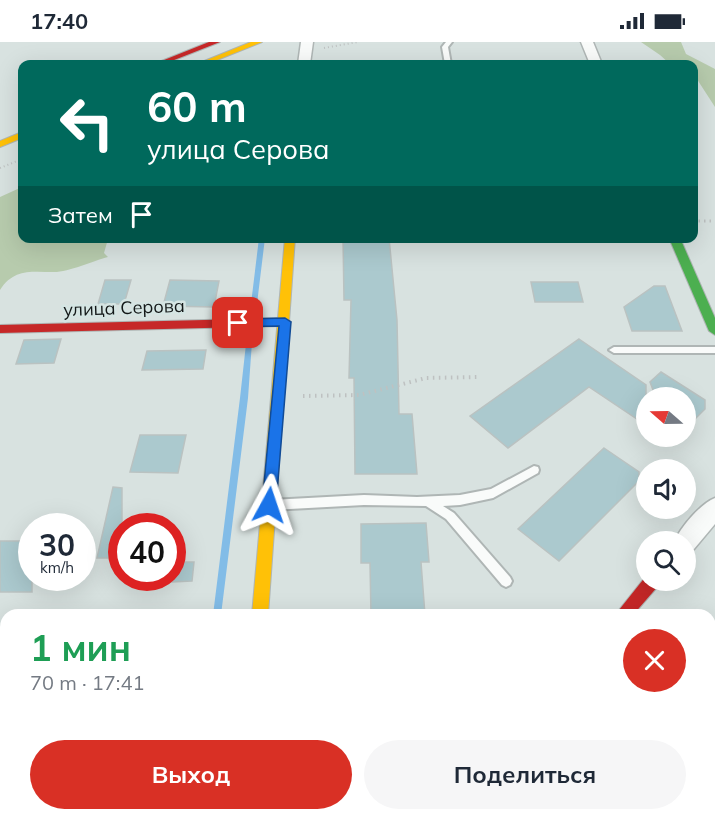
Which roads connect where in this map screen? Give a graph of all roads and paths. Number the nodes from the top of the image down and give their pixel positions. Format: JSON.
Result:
{"nodes":[{"id":1,"x":216,"y":42,"type":"edge"},
{"id":2,"x":258,"y":42,"type":"edge"},
{"id":3,"x":307,"y":42,"type":"edge"},
{"id":4,"x":449,"y":42,"type":"edge"},
{"id":5,"x":587,"y":42,"type":"edge"},
{"id":6,"x":169,"y":60,"type":"edge"},
{"id":7,"x":211,"y":60,"type":"edge"},
{"id":8,"x":305,"y":60,"type":"edge"},
{"id":9,"x":447,"y":60,"type":"edge"},
{"id":10,"x":594,"y":60,"type":"edge"},
{"id":11,"x":18,"y":137,"type":"edge"},
{"id":12,"x":0,"y":144,"type":"edge"},
{"id":13,"x":18,"y":161,"type":"edge"},
{"id":14,"x":0,"y":168,"type":"edge"},
{"id":15,"x":698,"y":221,"type":"edge"},
{"id":16,"x":715,"y":221,"type":"edge"},
{"id":17,"x":290,"y":243,"type":"edge"},
{"id":18,"x":677,"y":243,"type":"edge"},
{"id":19,"x":711,"y":311,"type":"edge"},
{"id":20,"x":285,"y":322,"type":"junction"},
{"id":21,"x":0,"y":329,"type":"edge"},
{"id":22,"x":715,"y":331,"type":"edge"},
{"id":23,"x":614,"y":350,"type":"dead end"},
{"id":24,"x":715,"y":350,"type":"edge"},
{"id":25,"x":480,"y":377,"type":"dead end"},
{"id":26,"x":278,"y":397,"type":"junction"},
{"id":27,"x":534,"y":470,"type":"dead end"},
{"id":28,"x":428,"y":502,"type":"junction"},
{"id":29,"x":269,"y":505,"type":"junction"},
{"id":30,"x":715,"y":508,"type":"edge"},
{"id":31,"x":695,"y":531,"type":"edge"},
{"id":32,"x":506,"y":581,"type":"dead end"},
{"id":33,"x":643,"y":591,"type":"edge"},
{"id":34,"x":260,"y":609,"type":"edge"},
{"id":35,"x":628,"y":609,"type":"edge"}],
"edges":[{"from":1,"to":6,"type":"street"},
{"from":2,"to":7,"type":"street"},
{"from":3,"to":8,"type":"street"},
{"from":4,"to":9,"type":"lane"},
{"from":5,"to":10,"type":"street"},
{"from":11,"to":12,"type":"street"},
{"from":13,"to":14,"type":"path"},
{"from":15,"to":16,"type":"path"},
{"from":17,"to":20,"type":"street"},
{"from":18,"to":19,"type":"street"},
{"from":19,"to":22,"type":"street"},
{"from":20,"to":21,"type":"street","name":"улица Серова"},
{"from":20,"to":26,"type":"street"},
{"from":23,"to":24,"type":"lane"},
{"from":25,"to":26,"type":"path"},
{"from":26,"to":29,"type":"street"},
{"from":27,"to":28,"type":"lane"},
{"from":28,"to":29,"type":"lane"},
{"from":28,"to":32,"type":"lane"},
{"from":29,"to":34,"type":"street"},
{"from":30,"to":31,"type":"street"},
{"from":33,"to":35,"type":"street"}]}
